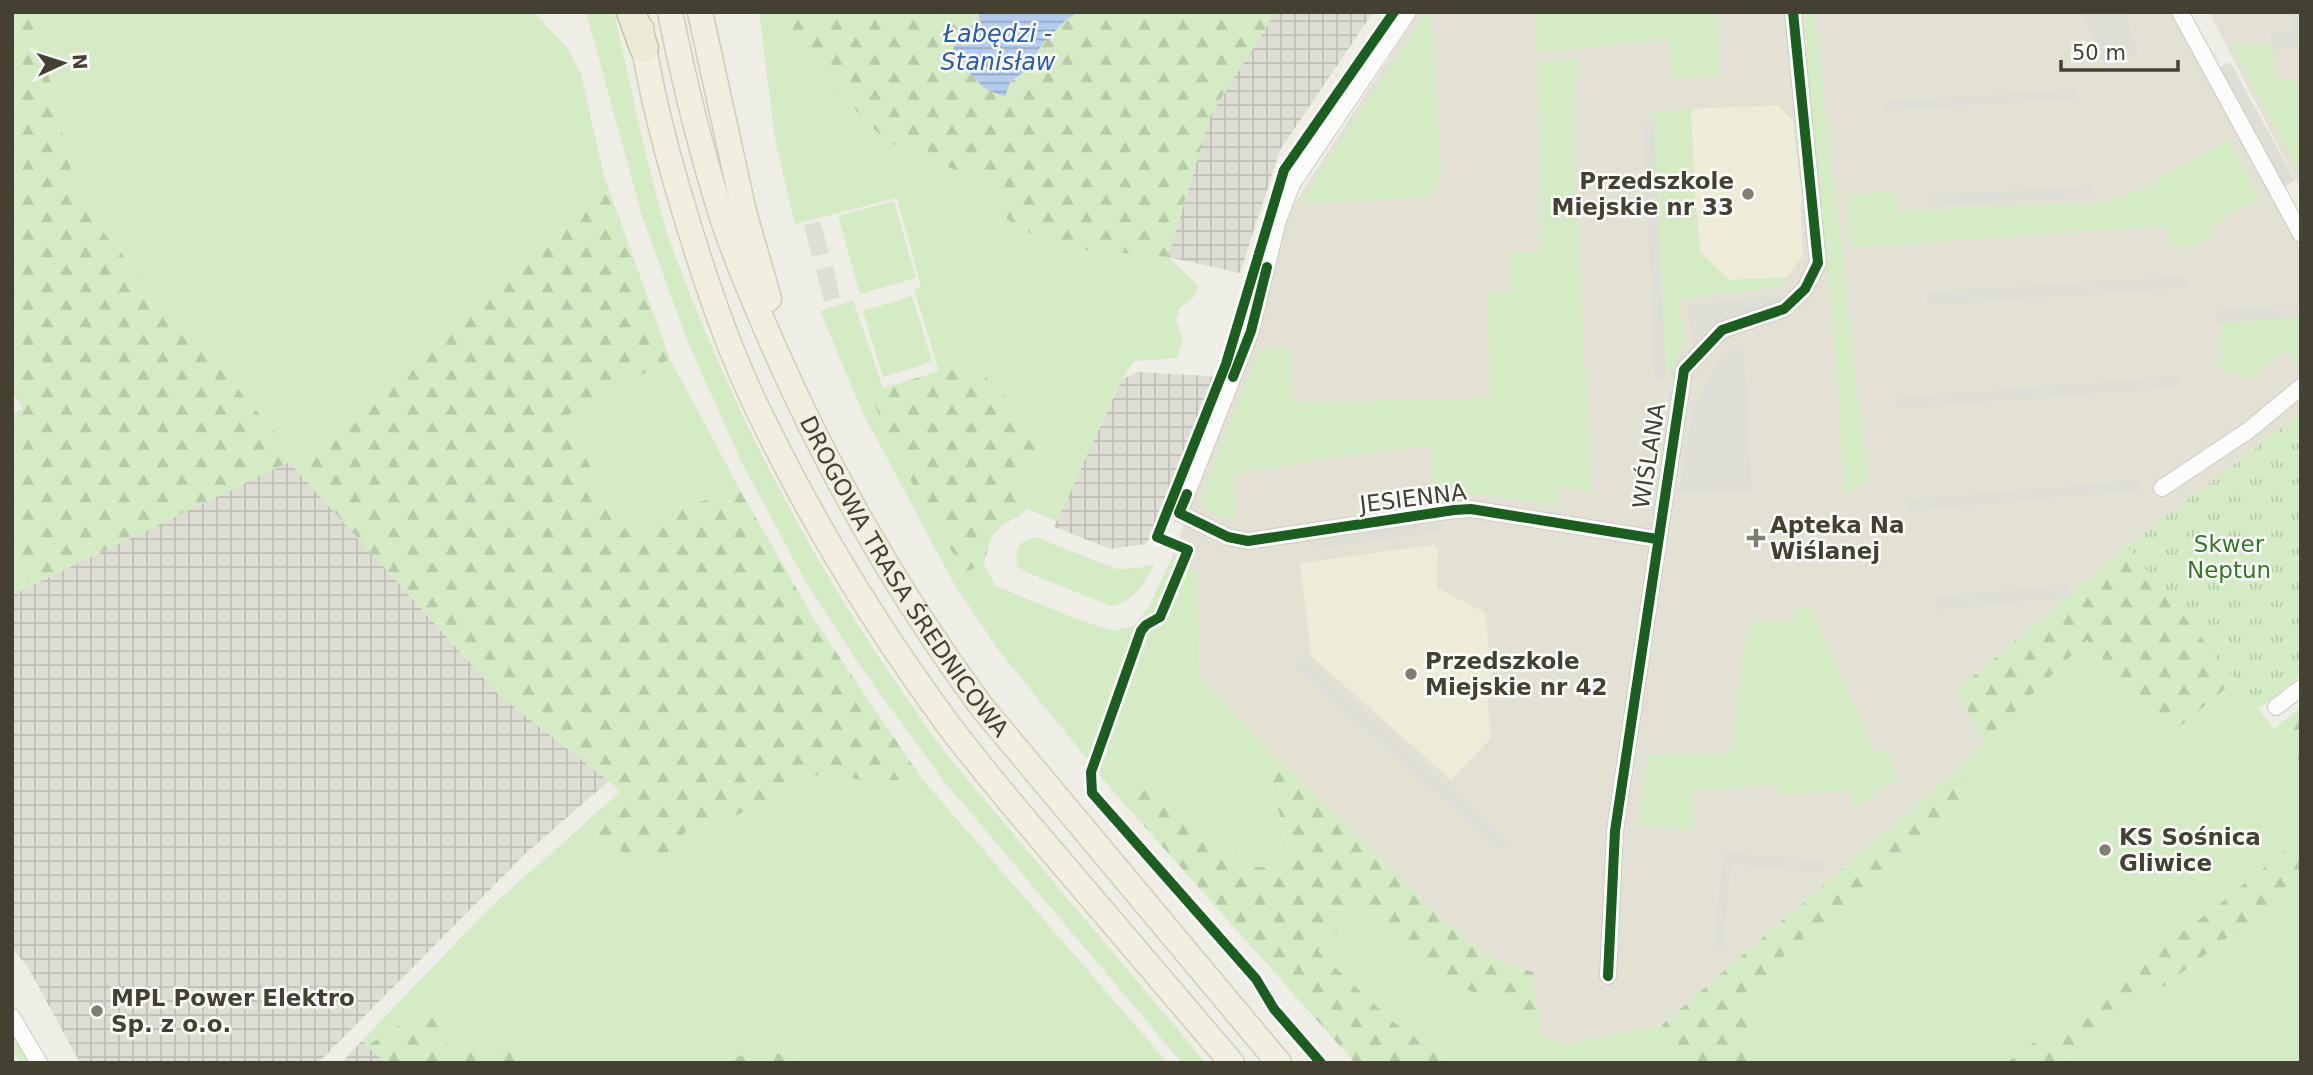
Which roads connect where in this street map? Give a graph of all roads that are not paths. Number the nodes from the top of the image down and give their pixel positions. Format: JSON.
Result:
{"nodes":[{"id":1,"x":631,"y":12,"type":"edge"},
{"id":2,"x":639,"y":12,"type":"edge"},
{"id":3,"x":670,"y":12,"type":"edge"},
{"id":4,"x":699,"y":12,"type":"edge"},
{"id":5,"x":1408,"y":12,"type":"edge"},
{"id":6,"x":1793,"y":12,"type":"edge"},
{"id":7,"x":2180,"y":12,"type":"edge"},
{"id":8,"x":644,"y":48,"type":"junction"},
{"id":9,"x":2301,"y":234,"type":"edge"},
{"id":10,"x":2301,"y":387,"type":"edge"},
{"id":11,"x":800,"y":407,"type":"junction"},
{"id":12,"x":2162,"y":488,"type":"dead end"},
{"id":13,"x":1657,"y":539,"type":"junction"},
{"id":14,"x":2301,"y":688,"type":"edge"},
{"id":15,"x":2276,"y":707,"type":"dead end"},
{"id":16,"x":1608,"y":976,"type":"dead end"},
{"id":17,"x":12,"y":1017,"type":"edge"},
{"id":18,"x":39,"y":1063,"type":"edge"},
{"id":19,"x":1231,"y":1063,"type":"edge"},
{"id":20,"x":1279,"y":1063,"type":"edge"}],
"edges":[{"from":1,"to":8,"type":"highway"},
{"from":2,"to":8,"type":"main road","name":"DROGOWA TRASA ŚREDNICOWA"},
{"from":3,"to":11,"type":"main road","name":"DROGOWA TRASA ŚREDNICOWA"},
{"from":4,"to":11,"type":"main road"},
{"from":5,"to":13,"type":"street","name":"JESIENNA"},
{"from":6,"to":13,"type":"street","name":"WIŚLANA"},
{"from":7,"to":9,"type":"street"},
{"from":8,"to":19,"type":"main road","name":"DROGOWA TRASA ŚREDNICOWA"},
{"from":10,"to":12,"type":"street"},
{"from":11,"to":20,"type":"main road","name":"DROGOWA TRASA ŚREDNICOWA"},
{"from":13,"to":16,"type":"street","name":"WIŚLANA"},
{"from":14,"to":15,"type":"street"},
{"from":17,"to":18,"type":"street"}]}
